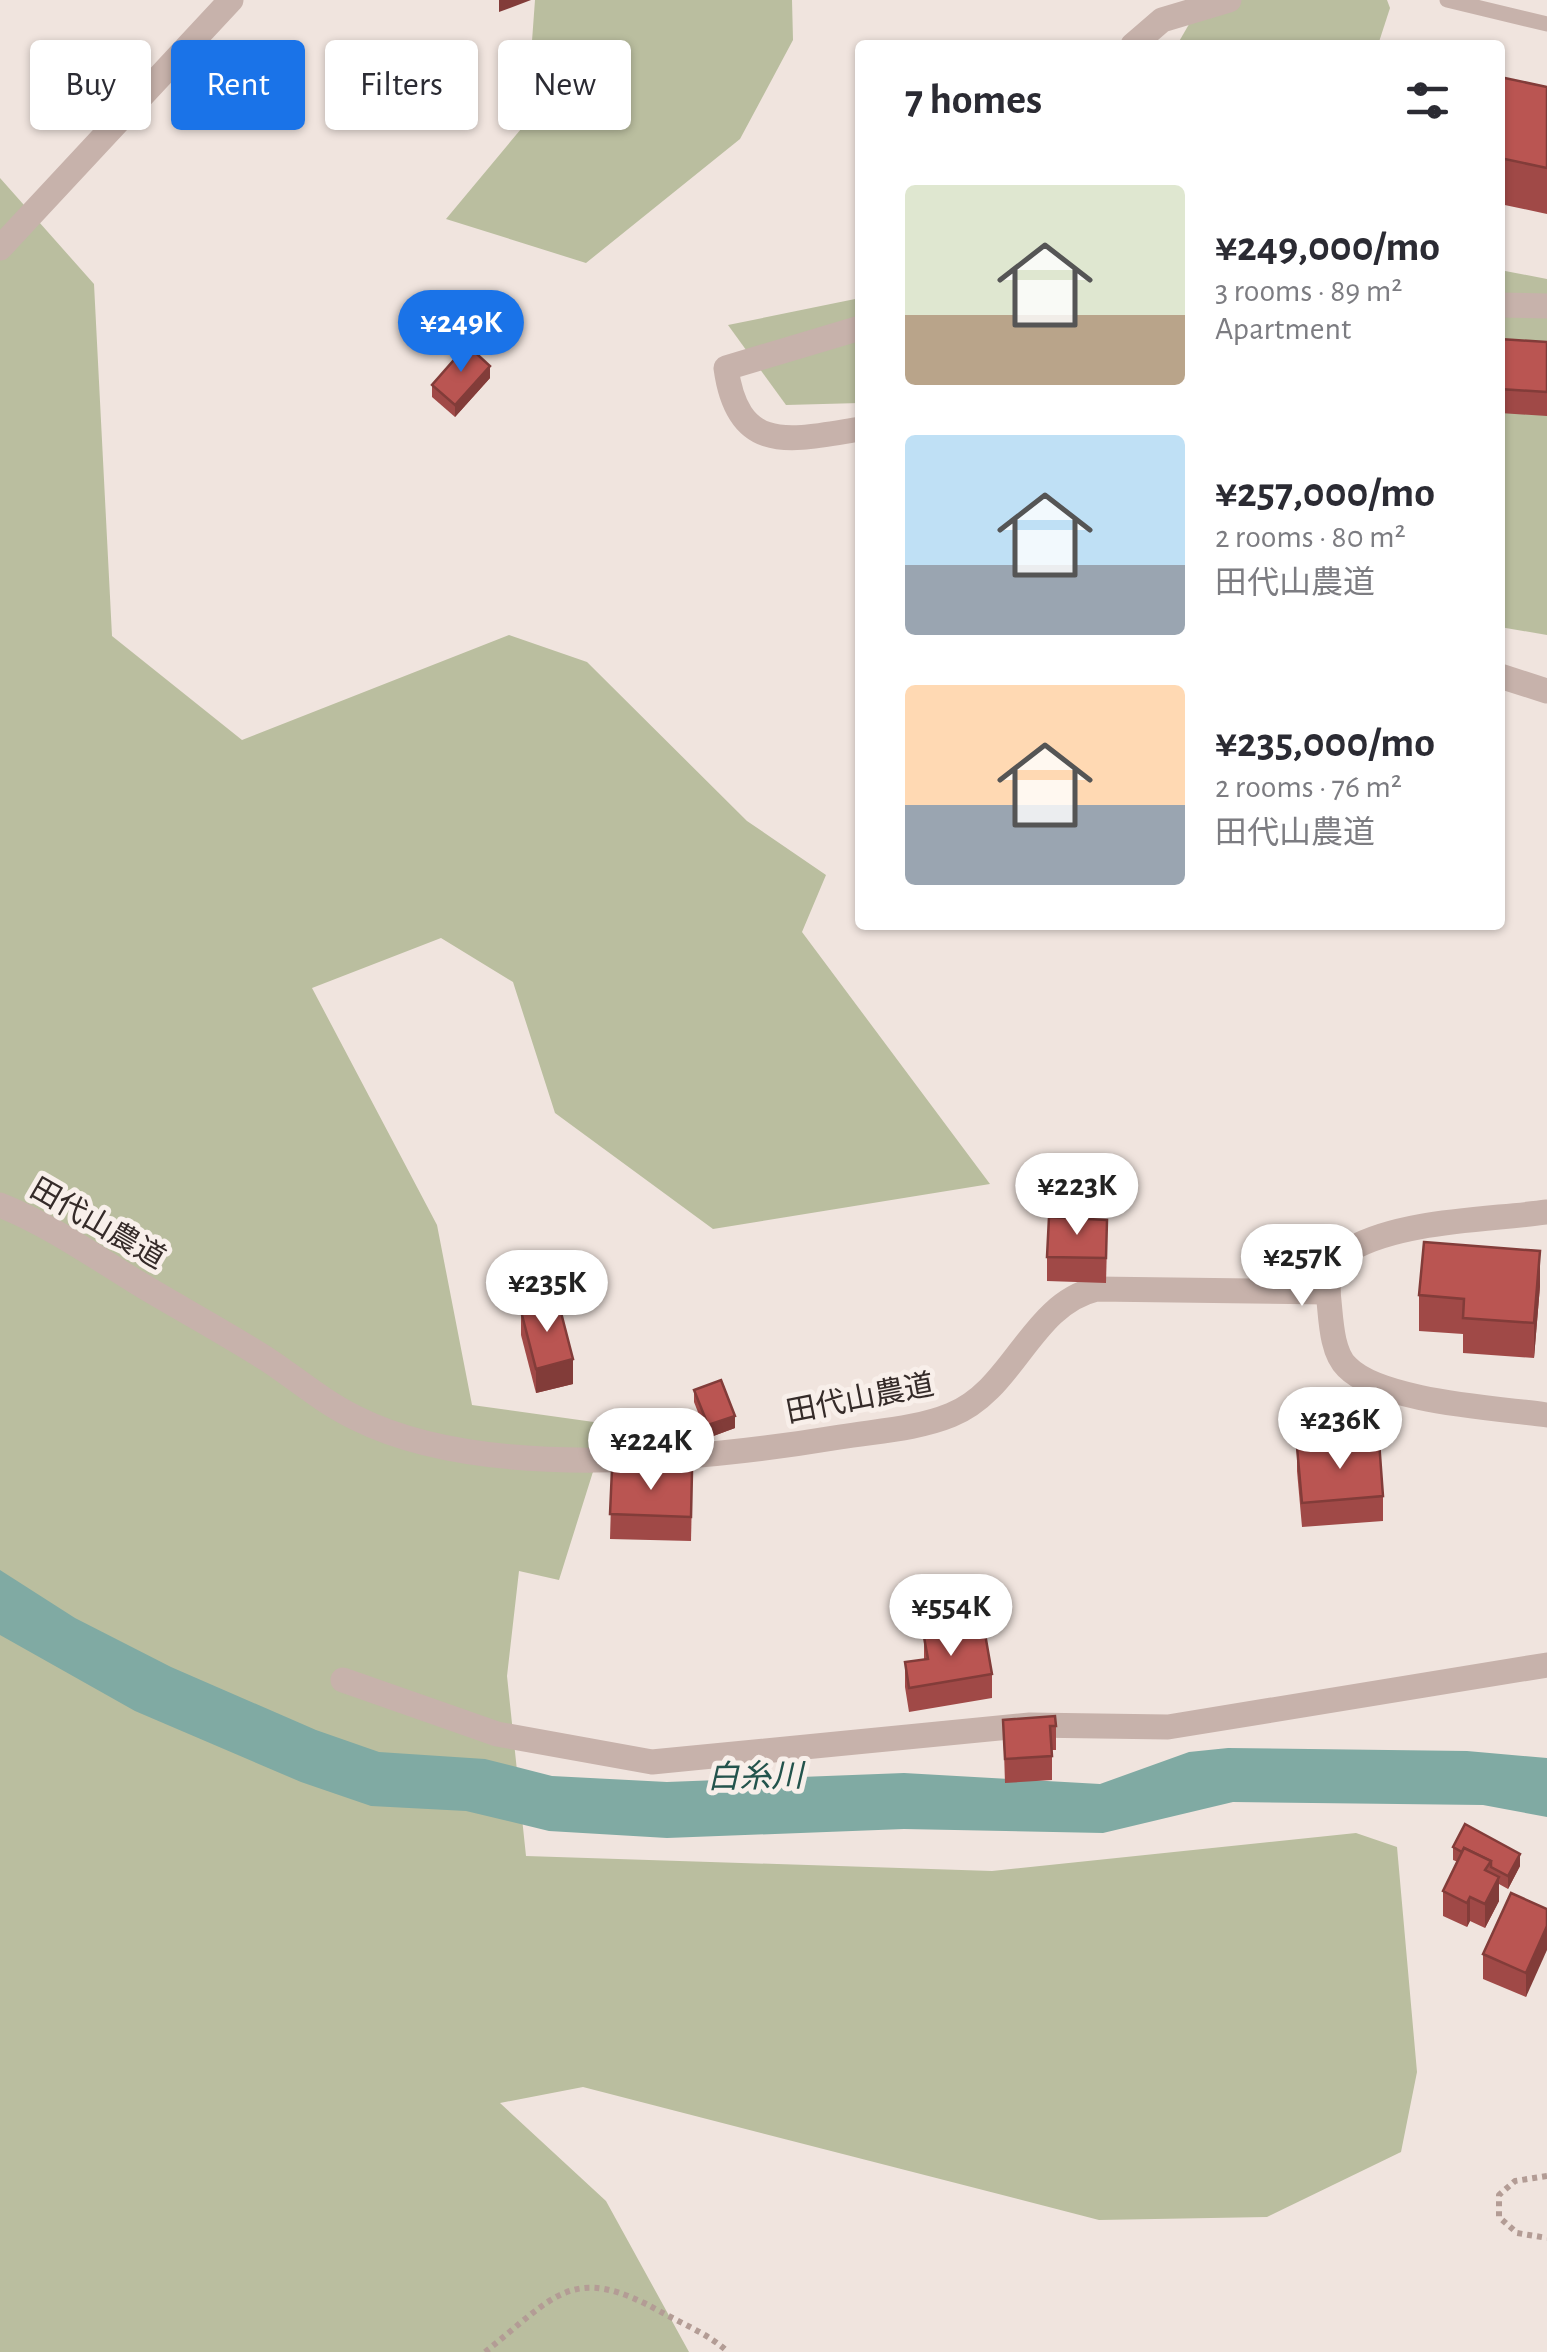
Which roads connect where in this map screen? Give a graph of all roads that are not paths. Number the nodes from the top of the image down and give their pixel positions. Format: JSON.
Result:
{"nodes":[{"id":1,"x":231,"y":0,"type":"edge"},
{"id":2,"x":1230,"y":0,"type":"edge"},
{"id":3,"x":1446,"y":0,"type":"edge"},
{"id":4,"x":1547,"y":24,"type":"edge"},
{"id":5,"x":1139,"y":40,"type":"edge"},
{"id":6,"x":0,"y":248,"type":"edge"},
{"id":7,"x":1505,"y":304,"type":"edge"},
{"id":8,"x":1547,"y":306,"type":"edge"},
{"id":9,"x":855,"y":329,"type":"edge"},
{"id":10,"x":855,"y":430,"type":"edge"},
{"id":11,"x":1505,"y":678,"type":"edge"},
{"id":12,"x":1547,"y":691,"type":"edge"},
{"id":13,"x":0,"y":1204,"type":"edge"},
{"id":14,"x":1547,"y":1212,"type":"edge"},
{"id":15,"x":1328,"y":1292,"type":"junction"},
{"id":16,"x":1547,"y":1415,"type":"edge"},
{"id":17,"x":1547,"y":1665,"type":"edge"},
{"id":18,"x":343,"y":1680,"type":"dead end"}],
"edges":[{"from":1,"to":6,"type":"street"},
{"from":2,"to":5,"type":"street"},
{"from":3,"to":4,"type":"lane"},
{"from":7,"to":8,"type":"street"},
{"from":9,"to":10,"type":"street"},
{"from":11,"to":12,"type":"street"},
{"from":13,"to":15,"type":"street","name":"田代山農道"},
{"from":14,"to":15,"type":"street"},
{"from":15,"to":16,"type":"street"},
{"from":17,"to":18,"type":"street"}]}
